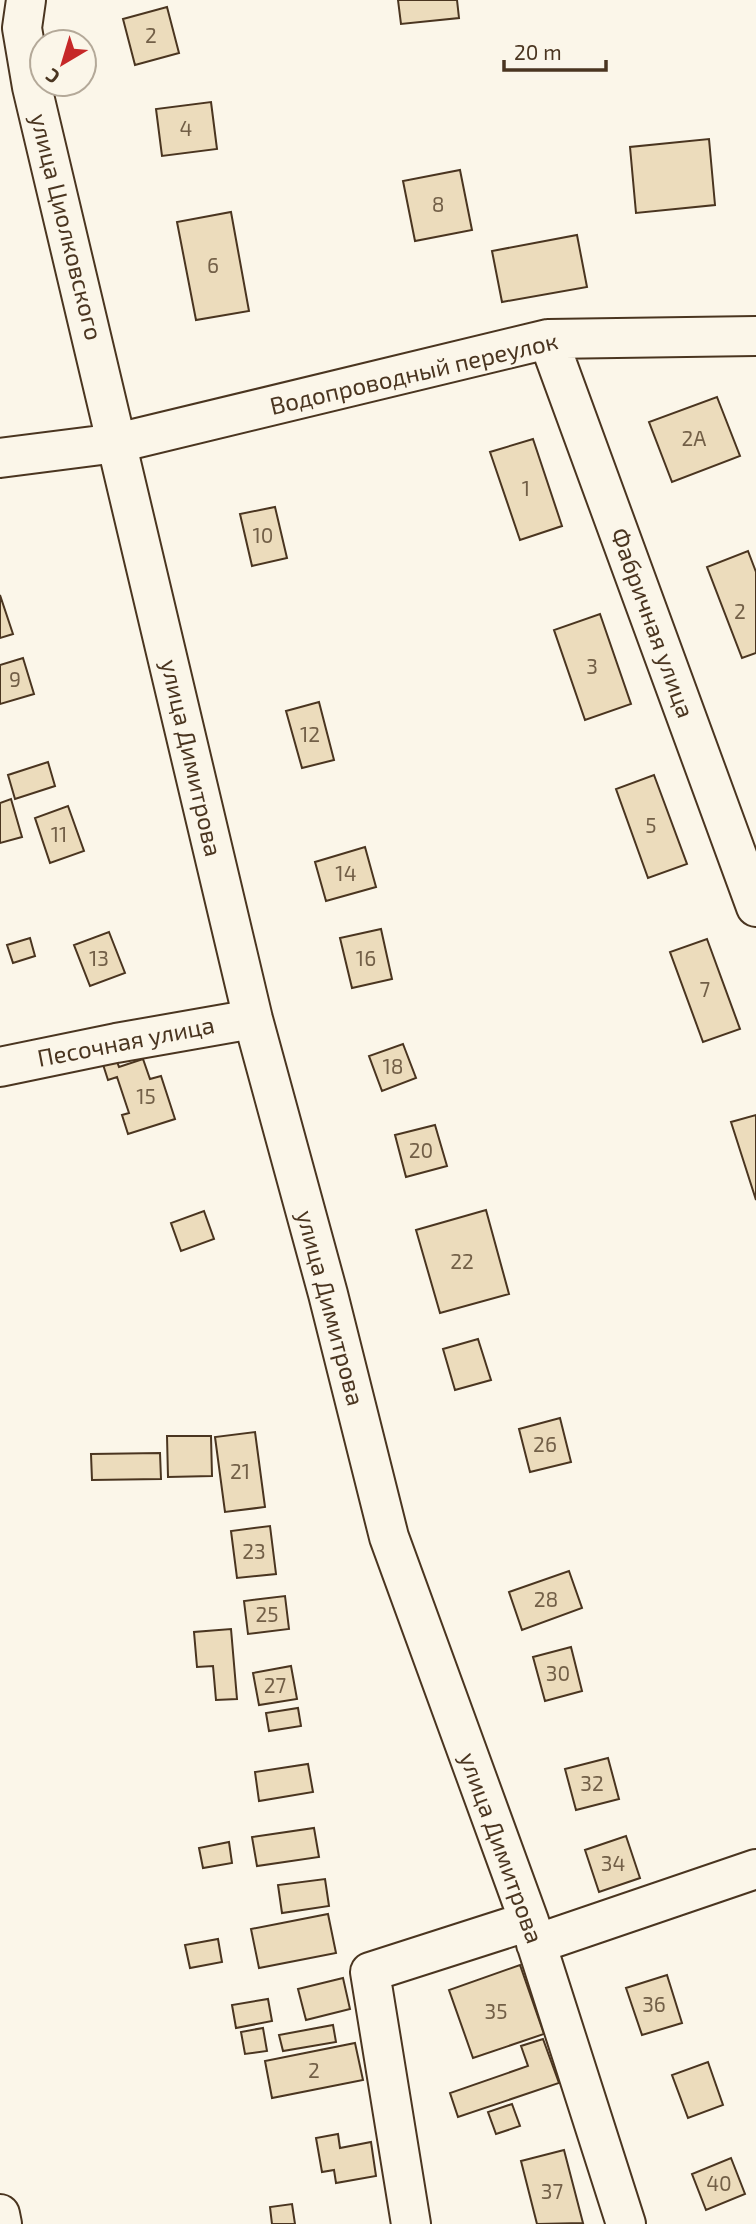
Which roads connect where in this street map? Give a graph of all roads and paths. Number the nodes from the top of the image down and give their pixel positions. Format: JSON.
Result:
{"nodes":[{"id":1,"x":26,"y":0,"type":"edge"},
{"id":2,"x":756,"y":336,"type":"edge"},
{"id":3,"x":548,"y":339,"type":"junction"},
{"id":4,"x":101,"y":372,"type":"joint"},
{"id":5,"x":117,"y":443,"type":"junction"},
{"id":6,"x":0,"y":458,"type":"edge"},
{"id":7,"x":756,"y":907,"type":"edge"},
{"id":8,"x":253,"y":1019,"type":"junction"},
{"id":9,"x":0,"y":1066,"type":"edge"},
{"id":10,"x":756,"y":1869,"type":"edge"},
{"id":11,"x":533,"y":1933,"type":"junction"},
{"id":12,"x":0,"y":2214,"type":"edge"},
{"id":13,"x":2,"y":2224,"type":"edge"},
{"id":14,"x":411,"y":2224,"type":"edge"},
{"id":15,"x":626,"y":2224,"type":"edge"}],
"edges":[{"from":1,"to":4,"type":"street","name":"улица Циолковского"},
{"from":2,"to":3,"type":"street","name":"Водопроводный переулок"},
{"from":3,"to":5,"type":"street","name":"Водопроводный переулок"},
{"from":3,"to":7,"type":"street","name":"Фабричная улица"},
{"from":4,"to":5,"type":"street","name":"улица Димитрова"},
{"from":5,"to":6,"type":"street","name":"Водопроводный переулок"},
{"from":5,"to":8,"type":"street","name":"улица Димитрова"},
{"from":8,"to":9,"type":"street","name":"Песочная улица"},
{"from":8,"to":11,"type":"street","name":"улица Димитрова"},
{"from":10,"to":11,"type":"street"},
{"from":11,"to":14,"type":"street"},
{"from":11,"to":15,"type":"street","name":"улица Димитрова"},
{"from":12,"to":13,"type":"street"}]}
